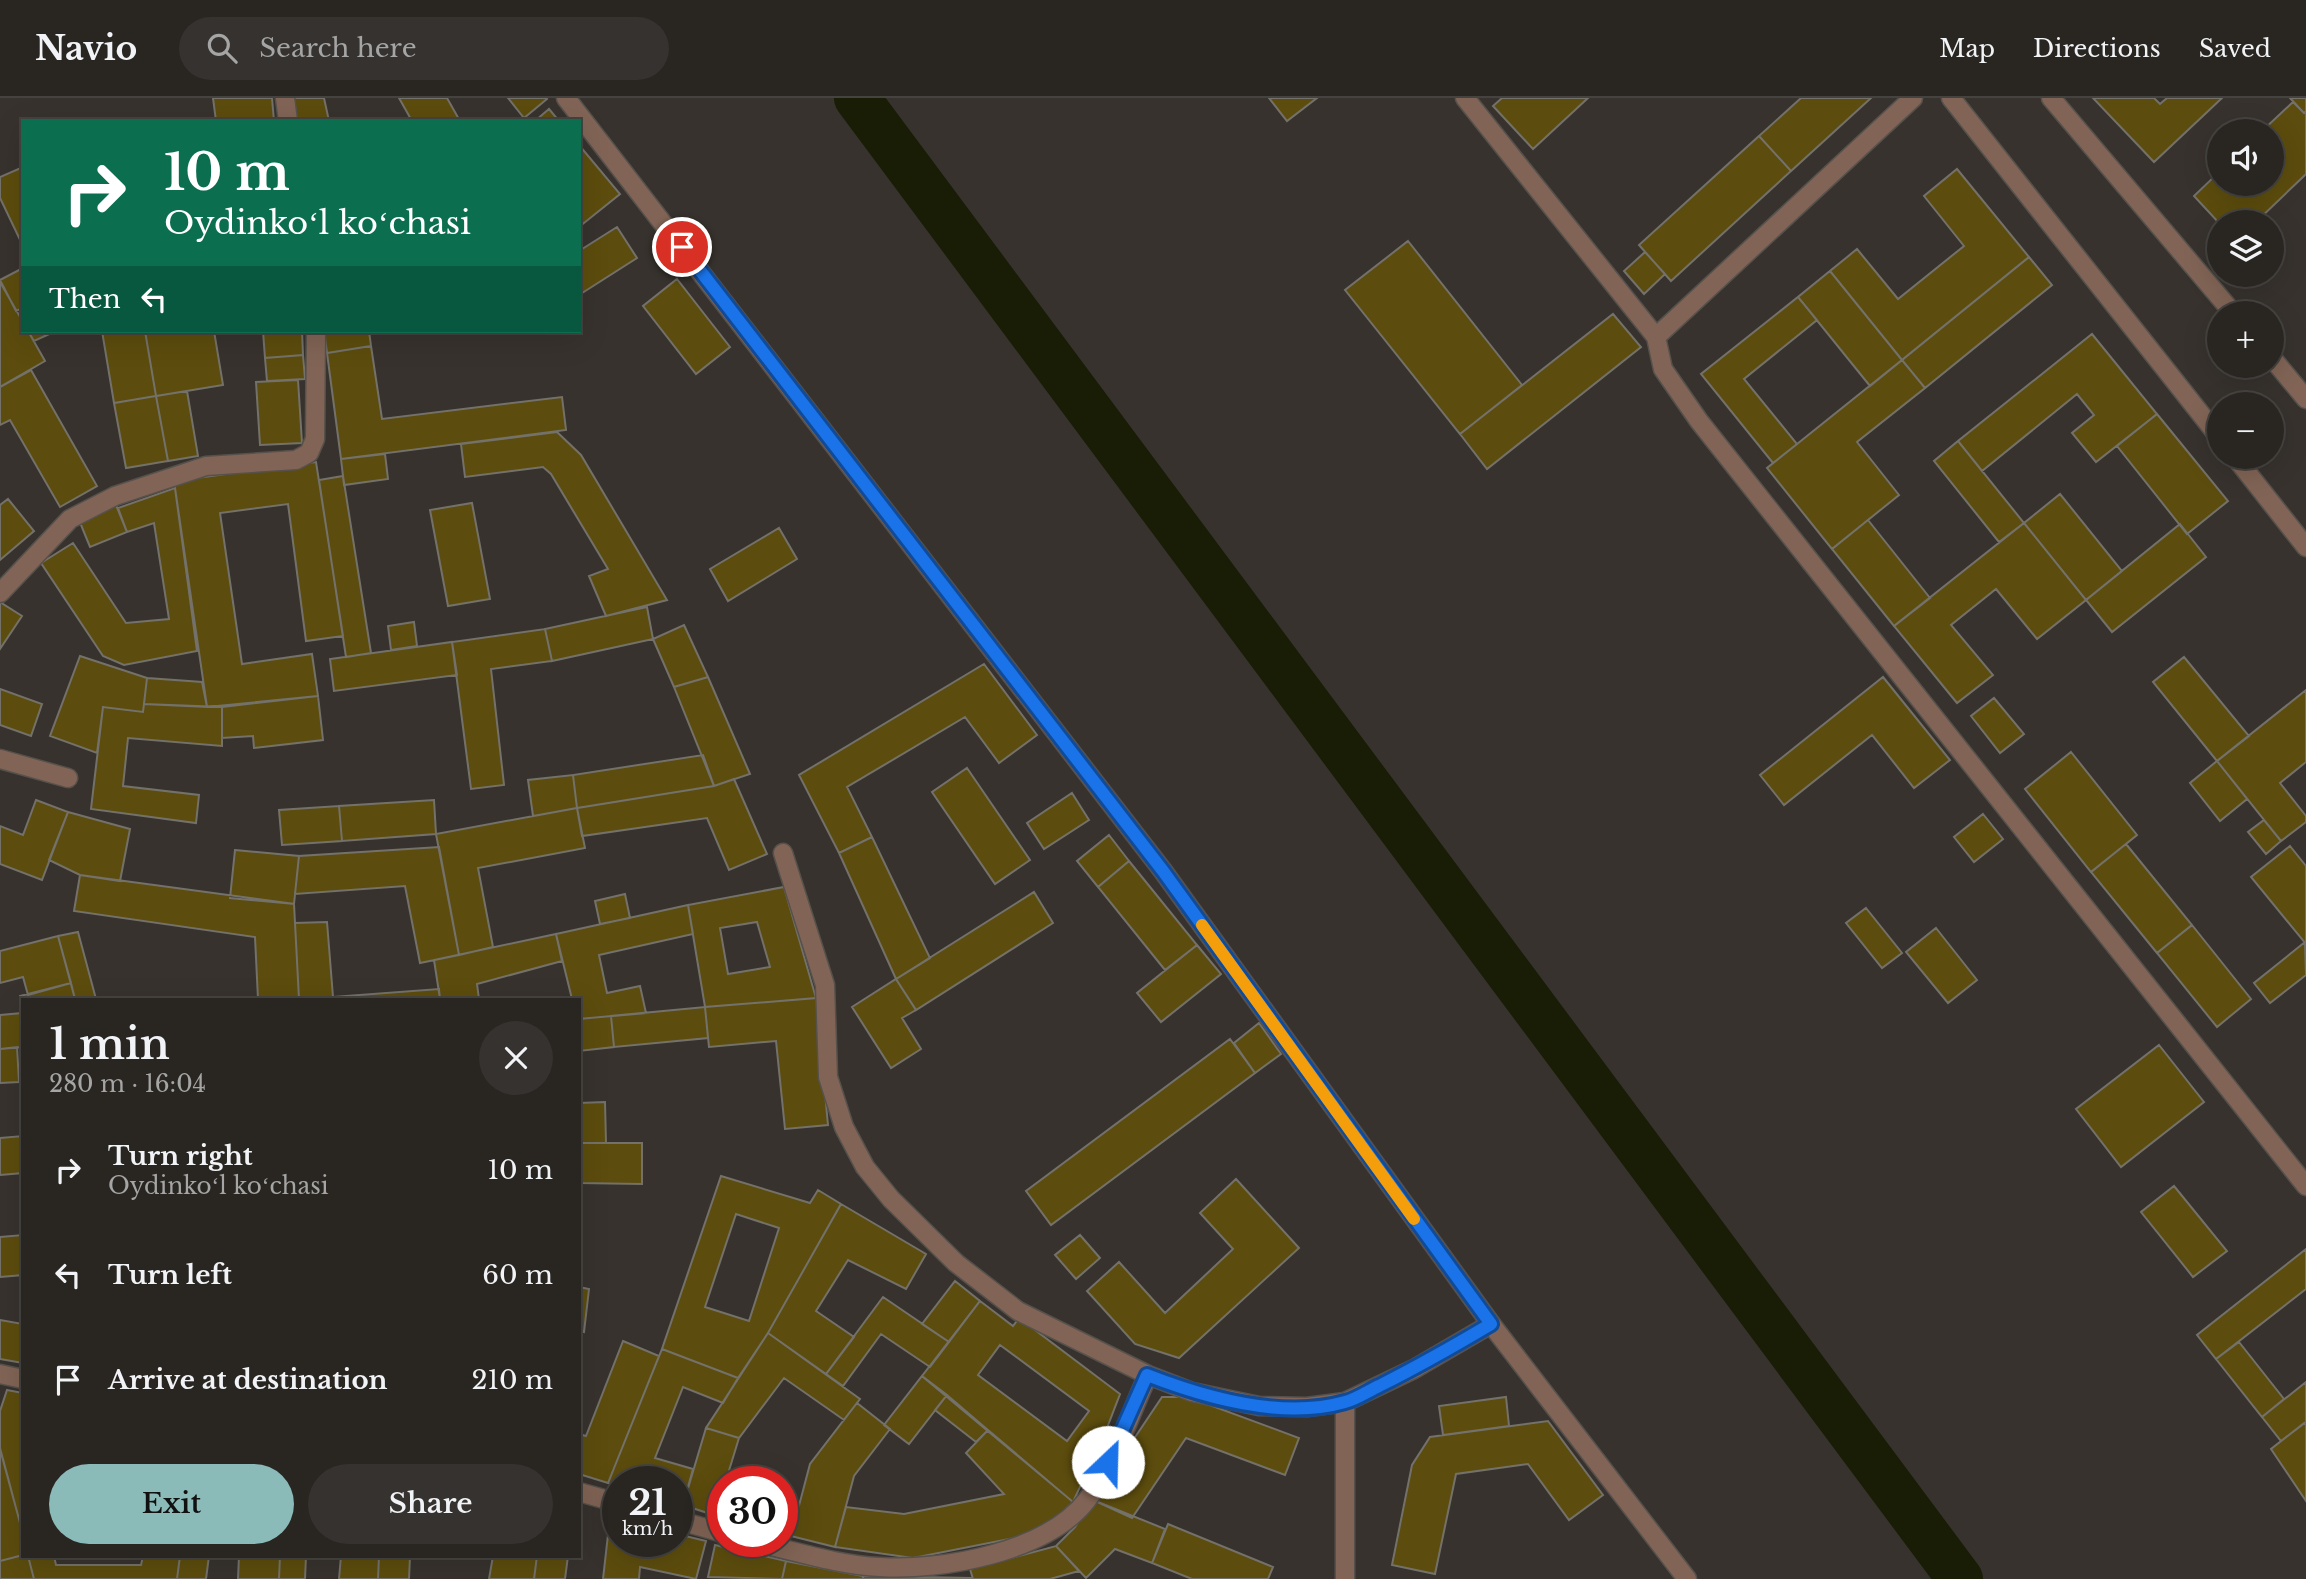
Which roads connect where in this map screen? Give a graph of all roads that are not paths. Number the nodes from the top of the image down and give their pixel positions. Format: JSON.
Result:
{"nodes":[{"id":1,"x":285,"y":98,"type":"edge"},
{"id":2,"x":566,"y":98,"type":"edge"},
{"id":3,"x":1465,"y":98,"type":"edge"},
{"id":4,"x":1913,"y":98,"type":"edge"},
{"id":5,"x":1951,"y":98,"type":"edge"},
{"id":6,"x":2051,"y":98,"type":"edge"},
{"id":7,"x":288,"y":119,"type":"edge"},
{"id":8,"x":2223,"y":301,"type":"edge"},
{"id":9,"x":316,"y":333,"type":"edge"},
{"id":10,"x":1656,"y":337,"type":"junction"},
{"id":11,"x":2284,"y":370,"type":"edge"},
{"id":12,"x":2303,"y":389,"type":"edge"},
{"id":13,"x":2207,"y":422,"type":"edge"},
{"id":14,"x":2244,"y":469,"type":"edge"},
{"id":15,"x":2306,"y":547,"type":"edge"},
{"id":16,"x":0,"y":593,"type":"edge"},
{"id":17,"x":0,"y":758,"type":"edge"},
{"id":18,"x":68,"y":778,"type":"dead end"},
{"id":19,"x":783,"y":852,"type":"dead end"},
{"id":20,"x":2306,"y":1186,"type":"edge"},
{"id":21,"x":1491,"y":1324,"type":"junction"},
{"id":22,"x":0,"y":1374,"type":"edge"},
{"id":23,"x":1147,"y":1375,"type":"junction"},
{"id":24,"x":21,"y":1379,"type":"edge"},
{"id":25,"x":1345,"y":1402,"type":"junction"},
{"id":26,"x":581,"y":1493,"type":"edge"},
{"id":27,"x":602,"y":1498,"type":"edge"},
{"id":28,"x":798,"y":1551,"type":"edge"},
{"id":29,"x":1345,"y":1579,"type":"edge"},
{"id":30,"x":1687,"y":1579,"type":"edge"}],
"edges":[{"from":1,"to":7,"type":"street"},
{"from":2,"to":21,"type":"street"},
{"from":3,"to":10,"type":"street"},
{"from":4,"to":10,"type":"street"},
{"from":5,"to":13,"type":"street"},
{"from":6,"to":8,"type":"street"},
{"from":9,"to":16,"type":"street"},
{"from":10,"to":20,"type":"street"},
{"from":11,"to":12,"type":"street"},
{"from":14,"to":15,"type":"street"},
{"from":17,"to":18,"type":"street"},
{"from":19,"to":23,"type":"street"},
{"from":21,"to":25,"type":"street"},
{"from":21,"to":30,"type":"street"},
{"from":22,"to":24,"type":"street"},
{"from":23,"to":25,"type":"street"},
{"from":23,"to":28,"type":"street"},
{"from":25,"to":29,"type":"street"},
{"from":26,"to":27,"type":"street"}]}
